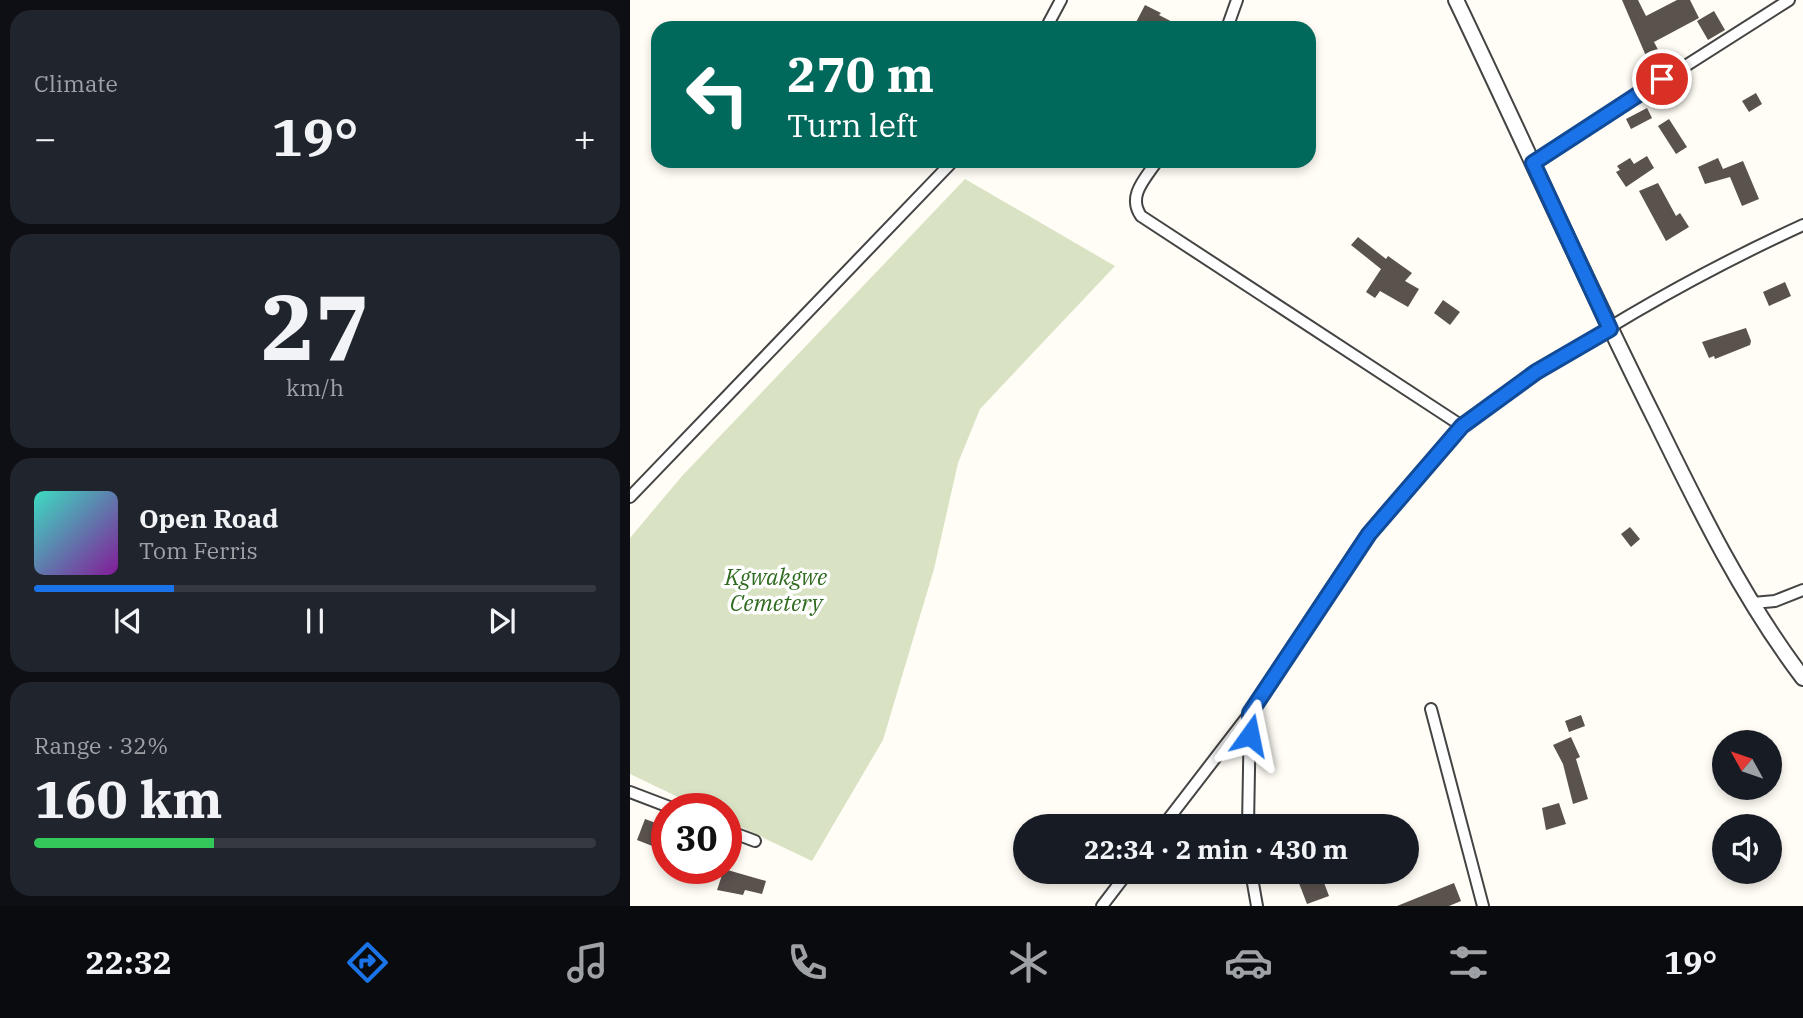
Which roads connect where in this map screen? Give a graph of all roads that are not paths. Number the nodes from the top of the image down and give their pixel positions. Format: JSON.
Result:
{"nodes":[{"id":1,"x":1061,"y":0,"type":"edge"},
{"id":2,"x":1237,"y":0,"type":"edge"},
{"id":3,"x":1456,"y":0,"type":"edge"},
{"id":4,"x":1789,"y":0,"type":"edge"},
{"id":5,"x":1050,"y":21,"type":"edge"},
{"id":6,"x":1230,"y":21,"type":"edge"},
{"id":7,"x":1533,"y":163,"type":"junction"},
{"id":8,"x":947,"y":168,"type":"edge"},
{"id":9,"x":1153,"y":168,"type":"edge"},
{"id":10,"x":1803,"y":225,"type":"edge"},
{"id":11,"x":1610,"y":329,"type":"junction"},
{"id":12,"x":1462,"y":426,"type":"junction"},
{"id":13,"x":630,"y":497,"type":"edge"},
{"id":14,"x":1803,"y":590,"type":"edge"},
{"id":15,"x":1754,"y":603,"type":"junction"},
{"id":16,"x":1803,"y":678,"type":"edge"},
{"id":17,"x":1431,"y":709,"type":"dead end"},
{"id":18,"x":1250,"y":713,"type":"junction"},
{"id":19,"x":630,"y":792,"type":"edge"},
{"id":20,"x":651,"y":800,"type":"edge"},
{"id":21,"x":1172,"y":814,"type":"edge"},
{"id":22,"x":1248,"y":814,"type":"edge"},
{"id":23,"x":742,"y":836,"type":"edge"},
{"id":24,"x":755,"y":841,"type":"dead end"},
{"id":25,"x":1118,"y":884,"type":"edge"},
{"id":26,"x":1253,"y":884,"type":"edge"},
{"id":27,"x":1101,"y":906,"type":"edge"},
{"id":28,"x":1257,"y":906,"type":"edge"},
{"id":29,"x":1483,"y":906,"type":"edge"}],
"edges":[{"from":1,"to":5,"type":"street"},
{"from":2,"to":6,"type":"street"},
{"from":3,"to":7,"type":"street"},
{"from":4,"to":7,"type":"street"},
{"from":7,"to":11,"type":"street"},
{"from":8,"to":13,"type":"street"},
{"from":9,"to":12,"type":"street"},
{"from":10,"to":11,"type":"street"},
{"from":11,"to":12,"type":"street"},
{"from":11,"to":15,"type":"street"},
{"from":12,"to":18,"type":"street"},
{"from":14,"to":15,"type":"street"},
{"from":15,"to":16,"type":"street"},
{"from":17,"to":29,"type":"street"},
{"from":18,"to":21,"type":"street"},
{"from":18,"to":22,"type":"street"},
{"from":19,"to":20,"type":"street"},
{"from":23,"to":24,"type":"street"},
{"from":25,"to":27,"type":"street"},
{"from":26,"to":28,"type":"street"}]}
